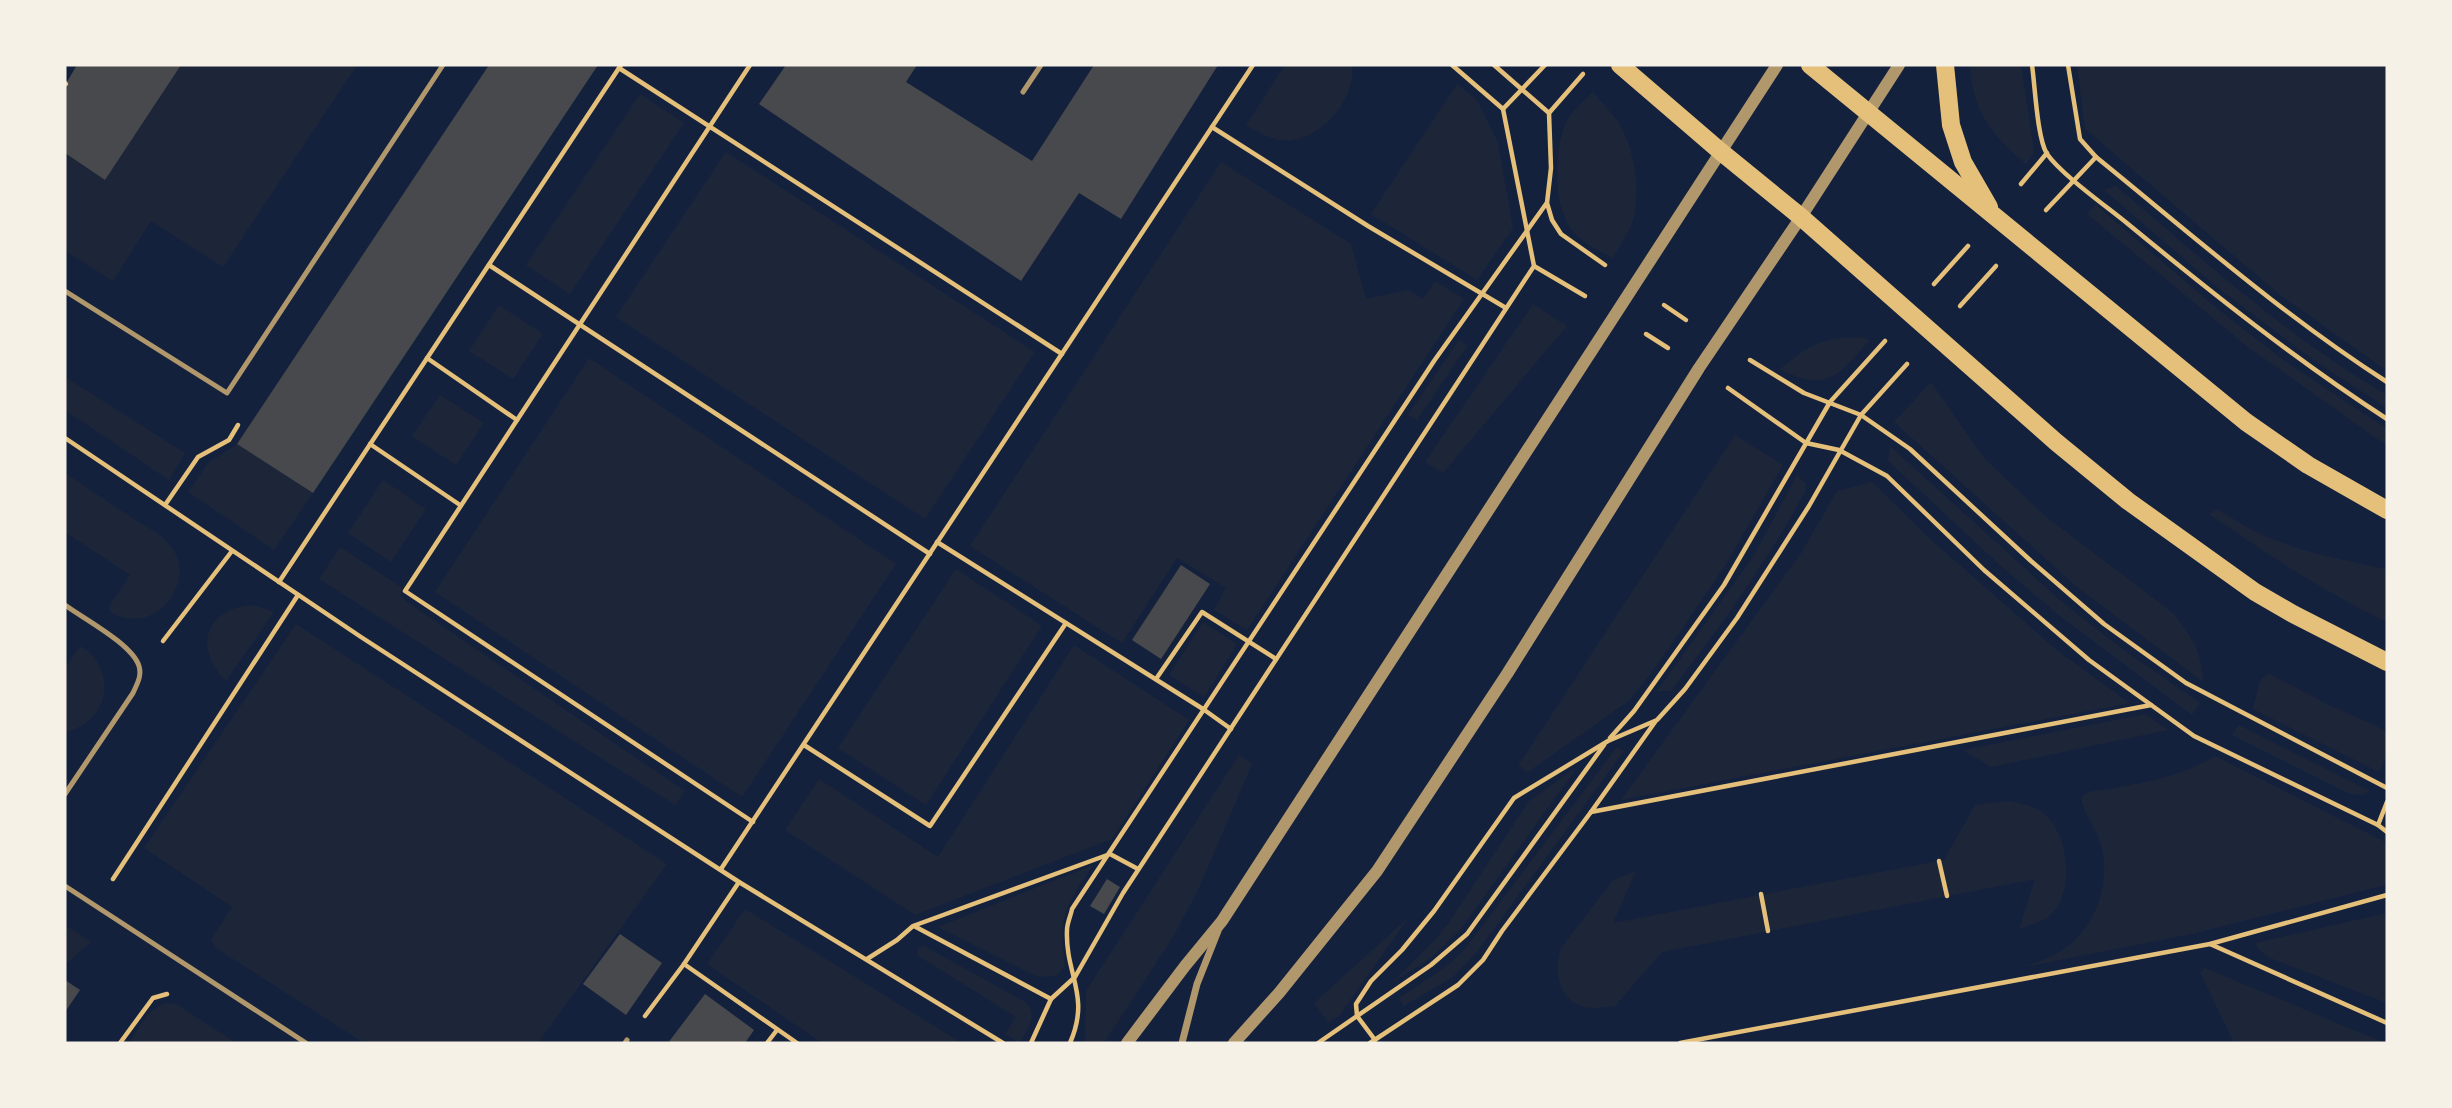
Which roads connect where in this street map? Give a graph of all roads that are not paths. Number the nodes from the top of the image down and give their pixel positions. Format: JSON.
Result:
{"nodes":[{"id":1,"x":443,"y":65,"type":"edge"},
{"id":2,"x":1041,"y":65,"type":"edge"},
{"id":3,"x":1620,"y":65,"type":"edge"},
{"id":4,"x":1777,"y":65,"type":"edge"},
{"id":5,"x":1810,"y":65,"type":"edge"},
{"id":6,"x":1899,"y":65,"type":"edge"},
{"id":7,"x":1945,"y":65,"type":"edge"},
{"id":8,"x":1023,"y":92,"type":"dead end"},
{"id":9,"x":1868,"y":113,"type":"junction"},
{"id":10,"x":1720,"y":151,"type":"junction"},
{"id":11,"x":1994,"y":216,"type":"junction"},
{"id":12,"x":1801,"y":217,"type":"junction"},
{"id":13,"x":65,"y":291,"type":"edge"},
{"id":14,"x":2387,"y":510,"type":"edge"},
{"id":15,"x":65,"y":605,"type":"edge"},
{"id":16,"x":2387,"y":662,"type":"edge"},
{"id":17,"x":65,"y":794,"type":"edge"},
{"id":18,"x":65,"y":886,"type":"edge"},
{"id":19,"x":1222,"y":921,"type":"junction"},
{"id":20,"x":306,"y":1043,"type":"edge"},
{"id":21,"x":1127,"y":1043,"type":"edge"},
{"id":22,"x":1182,"y":1043,"type":"edge"},
{"id":23,"x":1234,"y":1043,"type":"edge"}],
"edges":[{"from":1,"to":13,"type":"lane"},
{"from":2,"to":8,"type":"lane"},
{"from":3,"to":10,"type":"main road"},
{"from":4,"to":10,"type":"street"},
{"from":5,"to":9,"type":"main road"},
{"from":6,"to":9,"type":"street"},
{"from":7,"to":11,"type":"main road"},
{"from":9,"to":11,"type":"main road"},
{"from":9,"to":12,"type":"street"},
{"from":10,"to":12,"type":"main road"},
{"from":10,"to":19,"type":"street"},
{"from":11,"to":14,"type":"main road"},
{"from":12,"to":16,"type":"main road"},
{"from":12,"to":23,"type":"street"},
{"from":15,"to":17,"type":"lane"},
{"from":18,"to":20,"type":"lane"},
{"from":19,"to":21,"type":"street"},
{"from":19,"to":22,"type":"street"}]}
